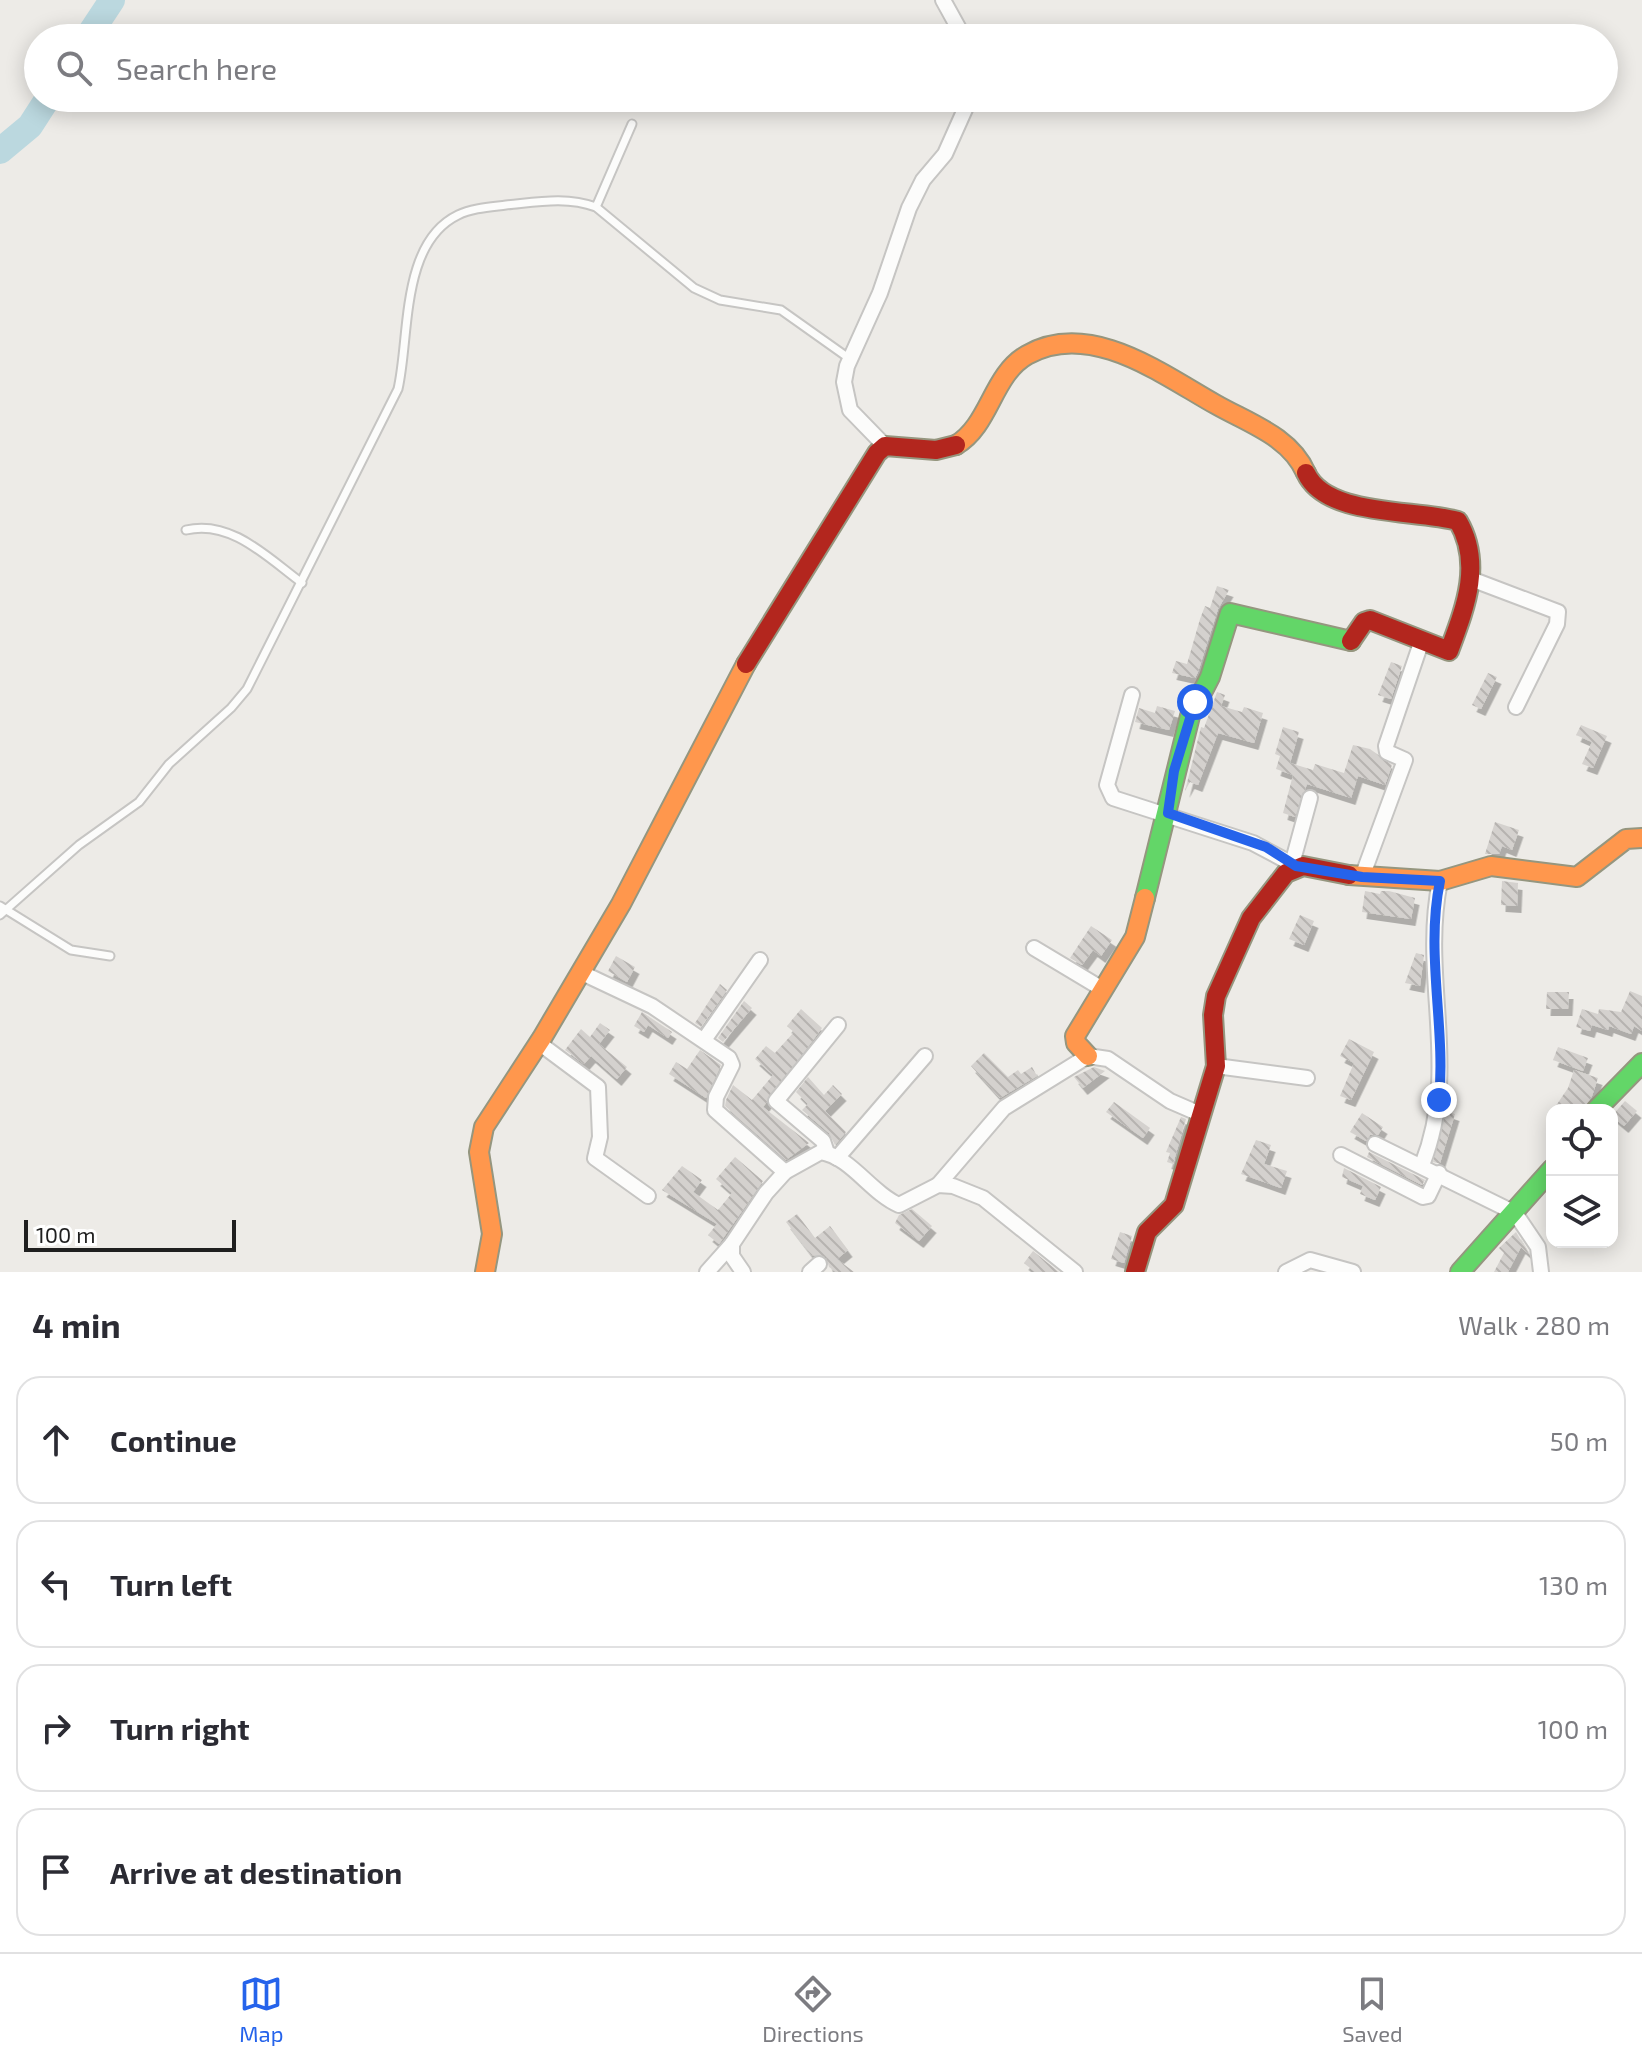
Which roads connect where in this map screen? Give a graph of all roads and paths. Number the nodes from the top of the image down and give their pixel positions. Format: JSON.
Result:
{"nodes":[{"id":1,"x":943,"y":0,"type":"edge"},
{"id":2,"x":956,"y":24,"type":"edge"},
{"id":3,"x":964,"y":112,"type":"edge"},
{"id":4,"x":632,"y":124,"type":"dead end"},
{"id":5,"x":596,"y":207,"type":"junction"},
{"id":6,"x":850,"y":359,"type":"junction"},
{"id":7,"x":885,"y":446,"type":"junction"},
{"id":8,"x":186,"y":530,"type":"dead end"},
{"id":9,"x":1471,"y":579,"type":"junction"},
{"id":10,"x":302,"y":583,"type":"junction"},
{"id":11,"x":1422,"y":640,"type":"junction"},
{"id":12,"x":1132,"y":695,"type":"dead end"},
{"id":13,"x":1516,"y":707,"type":"dead end"},
{"id":14,"x":1310,"y":798,"type":"dead end"},
{"id":15,"x":1168,"y":813,"type":"junction"},
{"id":16,"x":1642,"y":838,"type":"edge"},
{"id":17,"x":1294,"y":865,"type":"junction"},
{"id":18,"x":1362,"y":877,"type":"junction"},
{"id":19,"x":1440,"y":881,"type":"junction"},
{"id":20,"x":2,"y":910,"type":"edge"},
{"id":21,"x":1034,"y":948,"type":"dead end"},
{"id":22,"x":110,"y":956,"type":"dead end"},
{"id":23,"x":760,"y":960,"type":"dead end"},
{"id":24,"x":580,"y":972,"type":"junction"},
{"id":25,"x":1104,"y":990,"type":"junction"},
{"id":26,"x":838,"y":1025,"type":"dead end"},
{"id":27,"x":704,"y":1040,"type":"junction"},
{"id":28,"x":539,"y":1043,"type":"junction"},
{"id":29,"x":925,"y":1056,"type":"dead end"},
{"id":30,"x":1088,"y":1056,"type":"junction"},
{"id":31,"x":1642,"y":1063,"type":"edge"},
{"id":32,"x":1216,"y":1066,"type":"junction"},
{"id":33,"x":1307,"y":1078,"type":"dead end"},
{"id":34,"x":1602,"y":1104,"type":"edge"},
{"id":35,"x":1200,"y":1114,"type":"junction"},
{"id":36,"x":1375,"y":1144,"type":"dead end"},
{"id":37,"x":1341,"y":1155,"type":"dead end"},
{"id":38,"x":832,"y":1156,"type":"junction"},
{"id":39,"x":1422,"y":1165,"type":"junction"},
{"id":40,"x":785,"y":1172,"type":"junction"},
{"id":41,"x":1439,"y":1173,"type":"junction"},
{"id":42,"x":1546,"y":1176,"type":"edge"},
{"id":43,"x":938,"y":1185,"type":"junction"},
{"id":44,"x":648,"y":1196,"type":"dead end"},
{"id":45,"x":1515,"y":1213,"type":"junction"},
{"id":46,"x":732,"y":1244,"type":"junction"},
{"id":47,"x":485,"y":1272,"type":"edge"},
{"id":48,"x":707,"y":1272,"type":"edge"},
{"id":49,"x":743,"y":1272,"type":"edge"},
{"id":50,"x":1075,"y":1272,"type":"edge"},
{"id":51,"x":1135,"y":1272,"type":"edge"},
{"id":52,"x":1286,"y":1272,"type":"edge"},
{"id":53,"x":1353,"y":1272,"type":"edge"},
{"id":54,"x":1460,"y":1272,"type":"edge"},
{"id":55,"x":1541,"y":1272,"type":"edge"}],
"edges":[{"from":1,"to":2,"type":"street"},
{"from":3,"to":6,"type":"street"},
{"from":4,"to":5,"type":"lane"},
{"from":5,"to":6,"type":"lane"},
{"from":5,"to":10,"type":"lane"},
{"from":6,"to":7,"type":"street"},
{"from":7,"to":9,"type":"street"},
{"from":7,"to":24,"type":"street"},
{"from":8,"to":10,"type":"lane"},
{"from":9,"to":11,"type":"street"},
{"from":9,"to":13,"type":"street"},
{"from":10,"to":20,"type":"lane"},
{"from":11,"to":15,"type":"street"},
{"from":11,"to":18,"type":"street"},
{"from":12,"to":15,"type":"street"},
{"from":14,"to":17,"type":"street"},
{"from":15,"to":17,"type":"street"},
{"from":15,"to":25,"type":"street"},
{"from":16,"to":19,"type":"street"},
{"from":17,"to":18,"type":"street"},
{"from":17,"to":32,"type":"street"},
{"from":18,"to":19,"type":"street"},
{"from":19,"to":39,"type":"street"},
{"from":20,"to":22,"type":"lane"},
{"from":21,"to":25,"type":"street"},
{"from":23,"to":27,"type":"street"},
{"from":24,"to":27,"type":"street"},
{"from":24,"to":28,"type":"street"},
{"from":25,"to":30,"type":"street"},
{"from":26,"to":38,"type":"street"},
{"from":27,"to":40,"type":"street"},
{"from":28,"to":44,"type":"street"},
{"from":28,"to":47,"type":"street"},
{"from":29,"to":38,"type":"street"},
{"from":30,"to":35,"type":"street"},
{"from":30,"to":43,"type":"street"},
{"from":31,"to":34,"type":"street"},
{"from":32,"to":33,"type":"street"},
{"from":32,"to":35,"type":"street"},
{"from":35,"to":51,"type":"street"},
{"from":36,"to":39,"type":"street"},
{"from":37,"to":41,"type":"street"},
{"from":38,"to":40,"type":"street"},
{"from":38,"to":43,"type":"street"},
{"from":39,"to":41,"type":"street"},
{"from":40,"to":46,"type":"street"},
{"from":41,"to":45,"type":"street"},
{"from":42,"to":45,"type":"street"},
{"from":43,"to":50,"type":"street"},
{"from":45,"to":54,"type":"street"},
{"from":45,"to":55,"type":"street"},
{"from":46,"to":48,"type":"street"},
{"from":46,"to":49,"type":"street"},
{"from":52,"to":53,"type":"street"}]}
